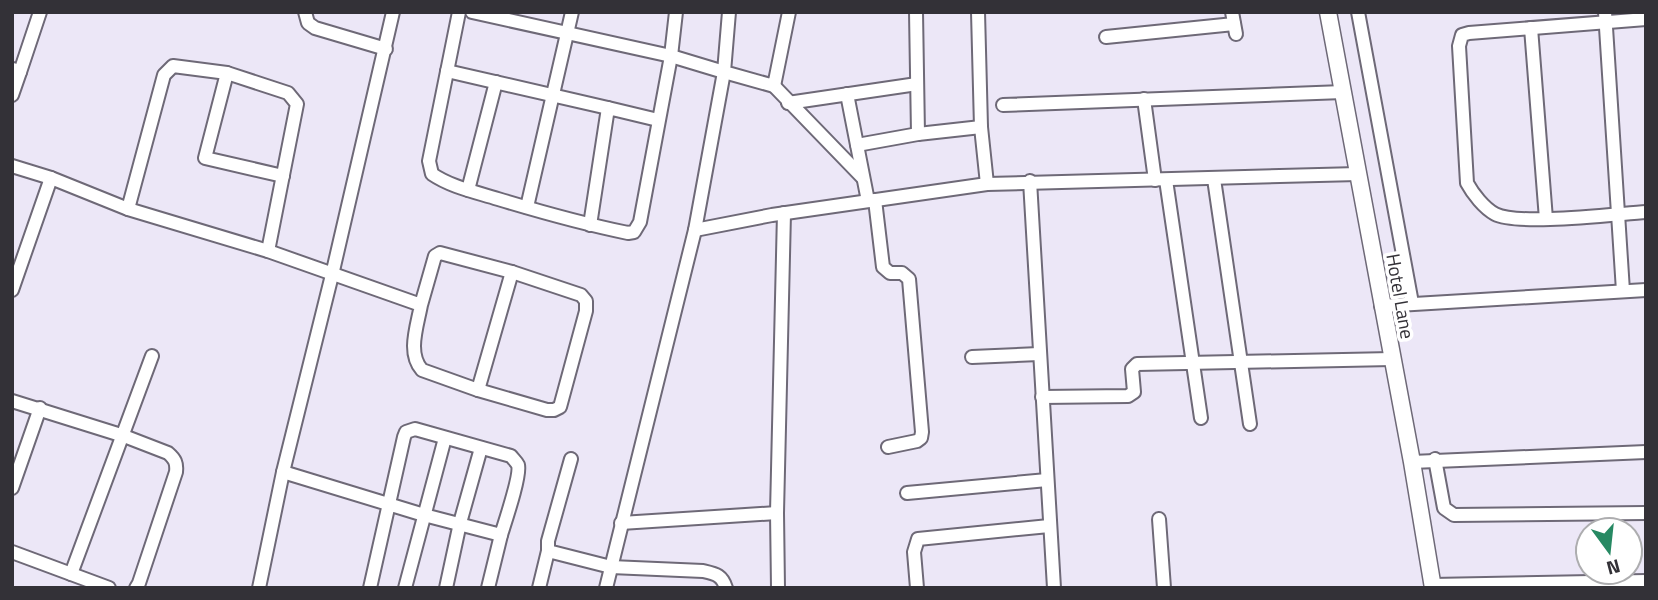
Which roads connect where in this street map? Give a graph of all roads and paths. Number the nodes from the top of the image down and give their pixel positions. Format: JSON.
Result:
{"nodes":[{"id":1,"x":40,"y":12,"type":"edge"},
{"id":2,"x":305,"y":12,"type":"edge"},
{"id":3,"x":393,"y":12,"type":"edge"},
{"id":4,"x":458,"y":12,"type":"edge"},
{"id":5,"x":472,"y":12,"type":"edge"},
{"id":6,"x":572,"y":12,"type":"edge"},
{"id":7,"x":676,"y":12,"type":"edge"},
{"id":8,"x":729,"y":12,"type":"edge"},
{"id":9,"x":789,"y":12,"type":"edge"},
{"id":10,"x":916,"y":12,"type":"edge"},
{"id":11,"x":978,"y":12,"type":"edge"},
{"id":12,"x":1328,"y":12,"type":"edge"},
{"id":13,"x":1358,"y":12,"type":"edge"},
{"id":14,"x":1606,"y":17,"type":"edge"},
{"id":15,"x":1646,"y":19,"type":"edge"},
{"id":16,"x":1234,"y":24,"type":"edge"},
{"id":17,"x":1531,"y":28,"type":"junction"},
{"id":18,"x":565,"y":33,"type":"junction"},
{"id":19,"x":1106,"y":37,"type":"dead end"},
{"id":20,"x":386,"y":50,"type":"junction"},
{"id":21,"x":671,"y":56,"type":"junction"},
{"id":22,"x":16,"y":71,"type":"edge"},
{"id":23,"x":447,"y":71,"type":"junction"},
{"id":24,"x":724,"y":72,"type":"junction"},
{"id":25,"x":227,"y":73,"type":"junction"},
{"id":26,"x":496,"y":82,"type":"junction"},
{"id":27,"x":917,"y":84,"type":"junction"},
{"id":28,"x":774,"y":86,"type":"junction"},
{"id":29,"x":1343,"y":92,"type":"junction"},
{"id":30,"x":553,"y":94,"type":"junction"},
{"id":31,"x":847,"y":94,"type":"junction"},
{"id":32,"x":12,"y":95,"type":"edge"},
{"id":33,"x":1144,"y":99,"type":"junction"},
{"id":34,"x":788,"y":103,"type":"junction"},
{"id":35,"x":1003,"y":105,"type":"dead end"},
{"id":36,"x":608,"y":108,"type":"junction"},
{"id":37,"x":658,"y":120,"type":"junction"},
{"id":38,"x":981,"y":127,"type":"junction"},
{"id":39,"x":918,"y":134,"type":"junction"},
{"id":40,"x":857,"y":145,"type":"junction"},
{"id":41,"x":12,"y":166,"type":"edge"},
{"id":42,"x":1359,"y":174,"type":"junction"},
{"id":43,"x":284,"y":176,"type":"junction"},
{"id":44,"x":51,"y":178,"type":"junction"},
{"id":45,"x":863,"y":178,"type":"junction"},
{"id":46,"x":1214,"y":179,"type":"junction"},
{"id":47,"x":1160,"y":180,"type":"junction"},
{"id":48,"x":1030,"y":181,"type":"junction"},
{"id":49,"x":987,"y":184,"type":"junction"},
{"id":50,"x":468,"y":190,"type":"junction"},
{"id":51,"x":871,"y":200,"type":"junction"},
{"id":52,"x":527,"y":207,"type":"junction"},
{"id":53,"x":128,"y":209,"type":"junction"},
{"id":54,"x":1646,"y":212,"type":"edge"},
{"id":55,"x":784,"y":213,"type":"junction"},
{"id":56,"x":1618,"y":214,"type":"junction"},
{"id":57,"x":1546,"y":219,"type":"junction"},
{"id":58,"x":590,"y":225,"type":"junction"},
{"id":59,"x":695,"y":230,"type":"junction"},
{"id":60,"x":268,"y":251,"type":"junction"},
{"id":61,"x":512,"y":272,"type":"junction"},
{"id":62,"x":332,"y":275,"type":"junction"},
{"id":63,"x":12,"y":290,"type":"edge"},
{"id":64,"x":1646,"y":290,"type":"edge"},
{"id":65,"x":1623,"y":291,"type":"junction"},
{"id":66,"x":1396,"y":304,"type":"junction"},
{"id":67,"x":421,"y":306,"type":"junction"},
{"id":68,"x":1040,"y":354,"type":"junction"},
{"id":69,"x":152,"y":356,"type":"dead end"},
{"id":70,"x":972,"y":357,"type":"dead end"},
{"id":71,"x":1392,"y":359,"type":"junction"},
{"id":72,"x":1241,"y":362,"type":"junction"},
{"id":73,"x":1194,"y":363,"type":"junction"},
{"id":74,"x":478,"y":390,"type":"junction"},
{"id":75,"x":1042,"y":397,"type":"junction"},
{"id":76,"x":12,"y":401,"type":"edge"},
{"id":77,"x":40,"y":408,"type":"junction"},
{"id":78,"x":1201,"y":418,"type":"dead end"},
{"id":79,"x":1250,"y":424,"type":"dead end"},
{"id":80,"x":124,"y":436,"type":"junction"},
{"id":81,"x":445,"y":438,"type":"junction"},
{"id":82,"x":888,"y":447,"type":"dead end"},
{"id":83,"x":481,"y":448,"type":"junction"},
{"id":84,"x":1646,"y":452,"type":"edge"},
{"id":85,"x":571,"y":459,"type":"dead end"},
{"id":86,"x":1423,"y":461,"type":"junction"},
{"id":87,"x":283,"y":472,"type":"junction"},
{"id":88,"x":1046,"y":480,"type":"junction"},
{"id":89,"x":12,"y":488,"type":"edge"},
{"id":90,"x":907,"y":493,"type":"dead end"},
{"id":91,"x":389,"y":505,"type":"junction"},
{"id":92,"x":777,"y":513,"type":"junction"},
{"id":93,"x":1646,"y":513,"type":"edge"},
{"id":94,"x":424,"y":515,"type":"junction"},
{"id":95,"x":1158,"y":519,"type":"dead end"},
{"id":96,"x":460,"y":523,"type":"junction"},
{"id":97,"x":621,"y":523,"type":"junction"},
{"id":98,"x":1049,"y":526,"type":"junction"},
{"id":99,"x":502,"y":535,"type":"junction"},
{"id":100,"x":548,"y":551,"type":"junction"},
{"id":101,"x":12,"y":552,"type":"edge"},
{"id":102,"x":611,"y":567,"type":"junction"},
{"id":103,"x":71,"y":574,"type":"junction"},
{"id":104,"x":1646,"y":581,"type":"edge"},
{"id":105,"x":1441,"y":586,"type":"edge"},
{"id":106,"x":109,"y":588,"type":"edge"},
{"id":107,"x":136,"y":588,"type":"edge"},
{"id":108,"x":259,"y":588,"type":"edge"},
{"id":109,"x":370,"y":588,"type":"edge"},
{"id":110,"x":405,"y":588,"type":"edge"},
{"id":111,"x":446,"y":588,"type":"edge"},
{"id":112,"x":488,"y":588,"type":"edge"},
{"id":113,"x":539,"y":588,"type":"edge"},
{"id":114,"x":606,"y":588,"type":"edge"},
{"id":115,"x":726,"y":588,"type":"edge"},
{"id":116,"x":778,"y":588,"type":"edge"},
{"id":117,"x":916,"y":588,"type":"edge"},
{"id":118,"x":1054,"y":588,"type":"edge"},
{"id":119,"x":1164,"y":588,"type":"edge"}],
"edges":[{"from":1,"to":22,"type":"street"},
{"from":2,"to":20,"type":"street"},
{"from":3,"to":20,"type":"street"},
{"from":4,"to":23,"type":"street"},
{"from":5,"to":18,"type":"street"},
{"from":6,"to":18,"type":"street"},
{"from":7,"to":21,"type":"street"},
{"from":8,"to":24,"type":"street"},
{"from":9,"to":28,"type":"street"},
{"from":10,"to":27,"type":"street"},
{"from":11,"to":38,"type":"street"},
{"from":12,"to":29,"type":"street","name":"Hotel Lane"},
{"from":13,"to":66,"type":"street"},
{"from":14,"to":15,"type":"street"},
{"from":14,"to":17,"type":"street"},
{"from":14,"to":56,"type":"street"},
{"from":16,"to":19,"type":"street"},
{"from":17,"to":57,"type":"street"},
{"from":17,"to":57,"type":"street"},
{"from":18,"to":21,"type":"street"},
{"from":18,"to":30,"type":"street"},
{"from":20,"to":62,"type":"street"},
{"from":21,"to":24,"type":"street"},
{"from":21,"to":37,"type":"street"},
{"from":22,"to":32,"type":"street"},
{"from":23,"to":26,"type":"street"},
{"from":23,"to":50,"type":"street"},
{"from":24,"to":28,"type":"street"},
{"from":24,"to":59,"type":"street"},
{"from":25,"to":43,"type":"street"},
{"from":25,"to":43,"type":"street"},
{"from":25,"to":53,"type":"street"},
{"from":26,"to":30,"type":"street"},
{"from":26,"to":50,"type":"street"},
{"from":27,"to":31,"type":"street"},
{"from":27,"to":39,"type":"street"},
{"from":28,"to":34,"type":"street"},
{"from":29,"to":33,"type":"street"},
{"from":29,"to":42,"type":"street","name":"Hotel Lane"},
{"from":30,"to":36,"type":"street"},
{"from":30,"to":52,"type":"street"},
{"from":31,"to":34,"type":"street"},
{"from":31,"to":40,"type":"street"},
{"from":33,"to":35,"type":"street"},
{"from":33,"to":47,"type":"street"},
{"from":34,"to":45,"type":"street"},
{"from":36,"to":37,"type":"street"},
{"from":36,"to":58,"type":"street"},
{"from":37,"to":58,"type":"street"},
{"from":38,"to":39,"type":"street"},
{"from":38,"to":49,"type":"street"},
{"from":39,"to":40,"type":"street"},
{"from":40,"to":45,"type":"street"},
{"from":41,"to":44,"type":"street"},
{"from":42,"to":46,"type":"street"},
{"from":42,"to":66,"type":"street","name":"Hotel Lane"},
{"from":43,"to":60,"type":"street"},
{"from":44,"to":53,"type":"street"},
{"from":44,"to":63,"type":"street"},
{"from":45,"to":51,"type":"street"},
{"from":46,"to":47,"type":"street"},
{"from":46,"to":72,"type":"street"},
{"from":47,"to":48,"type":"street"},
{"from":47,"to":73,"type":"street"},
{"from":48,"to":49,"type":"street"},
{"from":48,"to":68,"type":"street"},
{"from":49,"to":51,"type":"street"},
{"from":50,"to":52,"type":"street"},
{"from":51,"to":55,"type":"street"},
{"from":51,"to":82,"type":"street"},
{"from":52,"to":58,"type":"street"},
{"from":53,"to":60,"type":"street"},
{"from":54,"to":56,"type":"street"},
{"from":55,"to":59,"type":"street"},
{"from":55,"to":92,"type":"street"},
{"from":56,"to":57,"type":"street"},
{"from":56,"to":65,"type":"street"},
{"from":59,"to":97,"type":"street"},
{"from":60,"to":62,"type":"street"},
{"from":61,"to":67,"type":"street"},
{"from":61,"to":74,"type":"street"},
{"from":61,"to":74,"type":"street"},
{"from":62,"to":67,"type":"street"},
{"from":62,"to":87,"type":"street"},
{"from":64,"to":65,"type":"street"},
{"from":65,"to":66,"type":"street"},
{"from":66,"to":71,"type":"street","name":"Hotel Lane"},
{"from":67,"to":74,"type":"street"},
{"from":68,"to":70,"type":"street"},
{"from":68,"to":75,"type":"street"},
{"from":69,"to":80,"type":"street"},
{"from":71,"to":72,"type":"street"},
{"from":71,"to":86,"type":"street","name":"Hotel Lane"},
{"from":72,"to":73,"type":"street"},
{"from":72,"to":79,"type":"street"},
{"from":73,"to":75,"type":"street"},
{"from":73,"to":78,"type":"street"},
{"from":75,"to":88,"type":"street"},
{"from":76,"to":77,"type":"street"},
{"from":77,"to":80,"type":"street"},
{"from":77,"to":89,"type":"street"},
{"from":80,"to":103,"type":"street"},
{"from":80,"to":107,"type":"street"},
{"from":81,"to":83,"type":"street"},
{"from":81,"to":91,"type":"street"},
{"from":81,"to":94,"type":"street"},
{"from":83,"to":96,"type":"street"},
{"from":83,"to":99,"type":"street"},
{"from":84,"to":86,"type":"street"},
{"from":85,"to":100,"type":"street"},
{"from":86,"to":93,"type":"street"},
{"from":86,"to":105,"type":"street","name":"Hotel Lane"},
{"from":87,"to":91,"type":"street"},
{"from":87,"to":108,"type":"street"},
{"from":88,"to":90,"type":"street"},
{"from":88,"to":98,"type":"street"},
{"from":91,"to":94,"type":"street"},
{"from":91,"to":109,"type":"street"},
{"from":92,"to":97,"type":"street"},
{"from":92,"to":116,"type":"street"},
{"from":94,"to":96,"type":"street"},
{"from":94,"to":110,"type":"street"},
{"from":95,"to":119,"type":"street"},
{"from":96,"to":99,"type":"street"},
{"from":96,"to":111,"type":"street"},
{"from":97,"to":102,"type":"street"},
{"from":98,"to":117,"type":"street"},
{"from":98,"to":118,"type":"street"},
{"from":99,"to":112,"type":"street"},
{"from":100,"to":102,"type":"street"},
{"from":100,"to":113,"type":"street"},
{"from":101,"to":103,"type":"street"},
{"from":102,"to":114,"type":"street"},
{"from":102,"to":115,"type":"street"},
{"from":103,"to":106,"type":"street"},
{"from":104,"to":105,"type":"street"}]}
